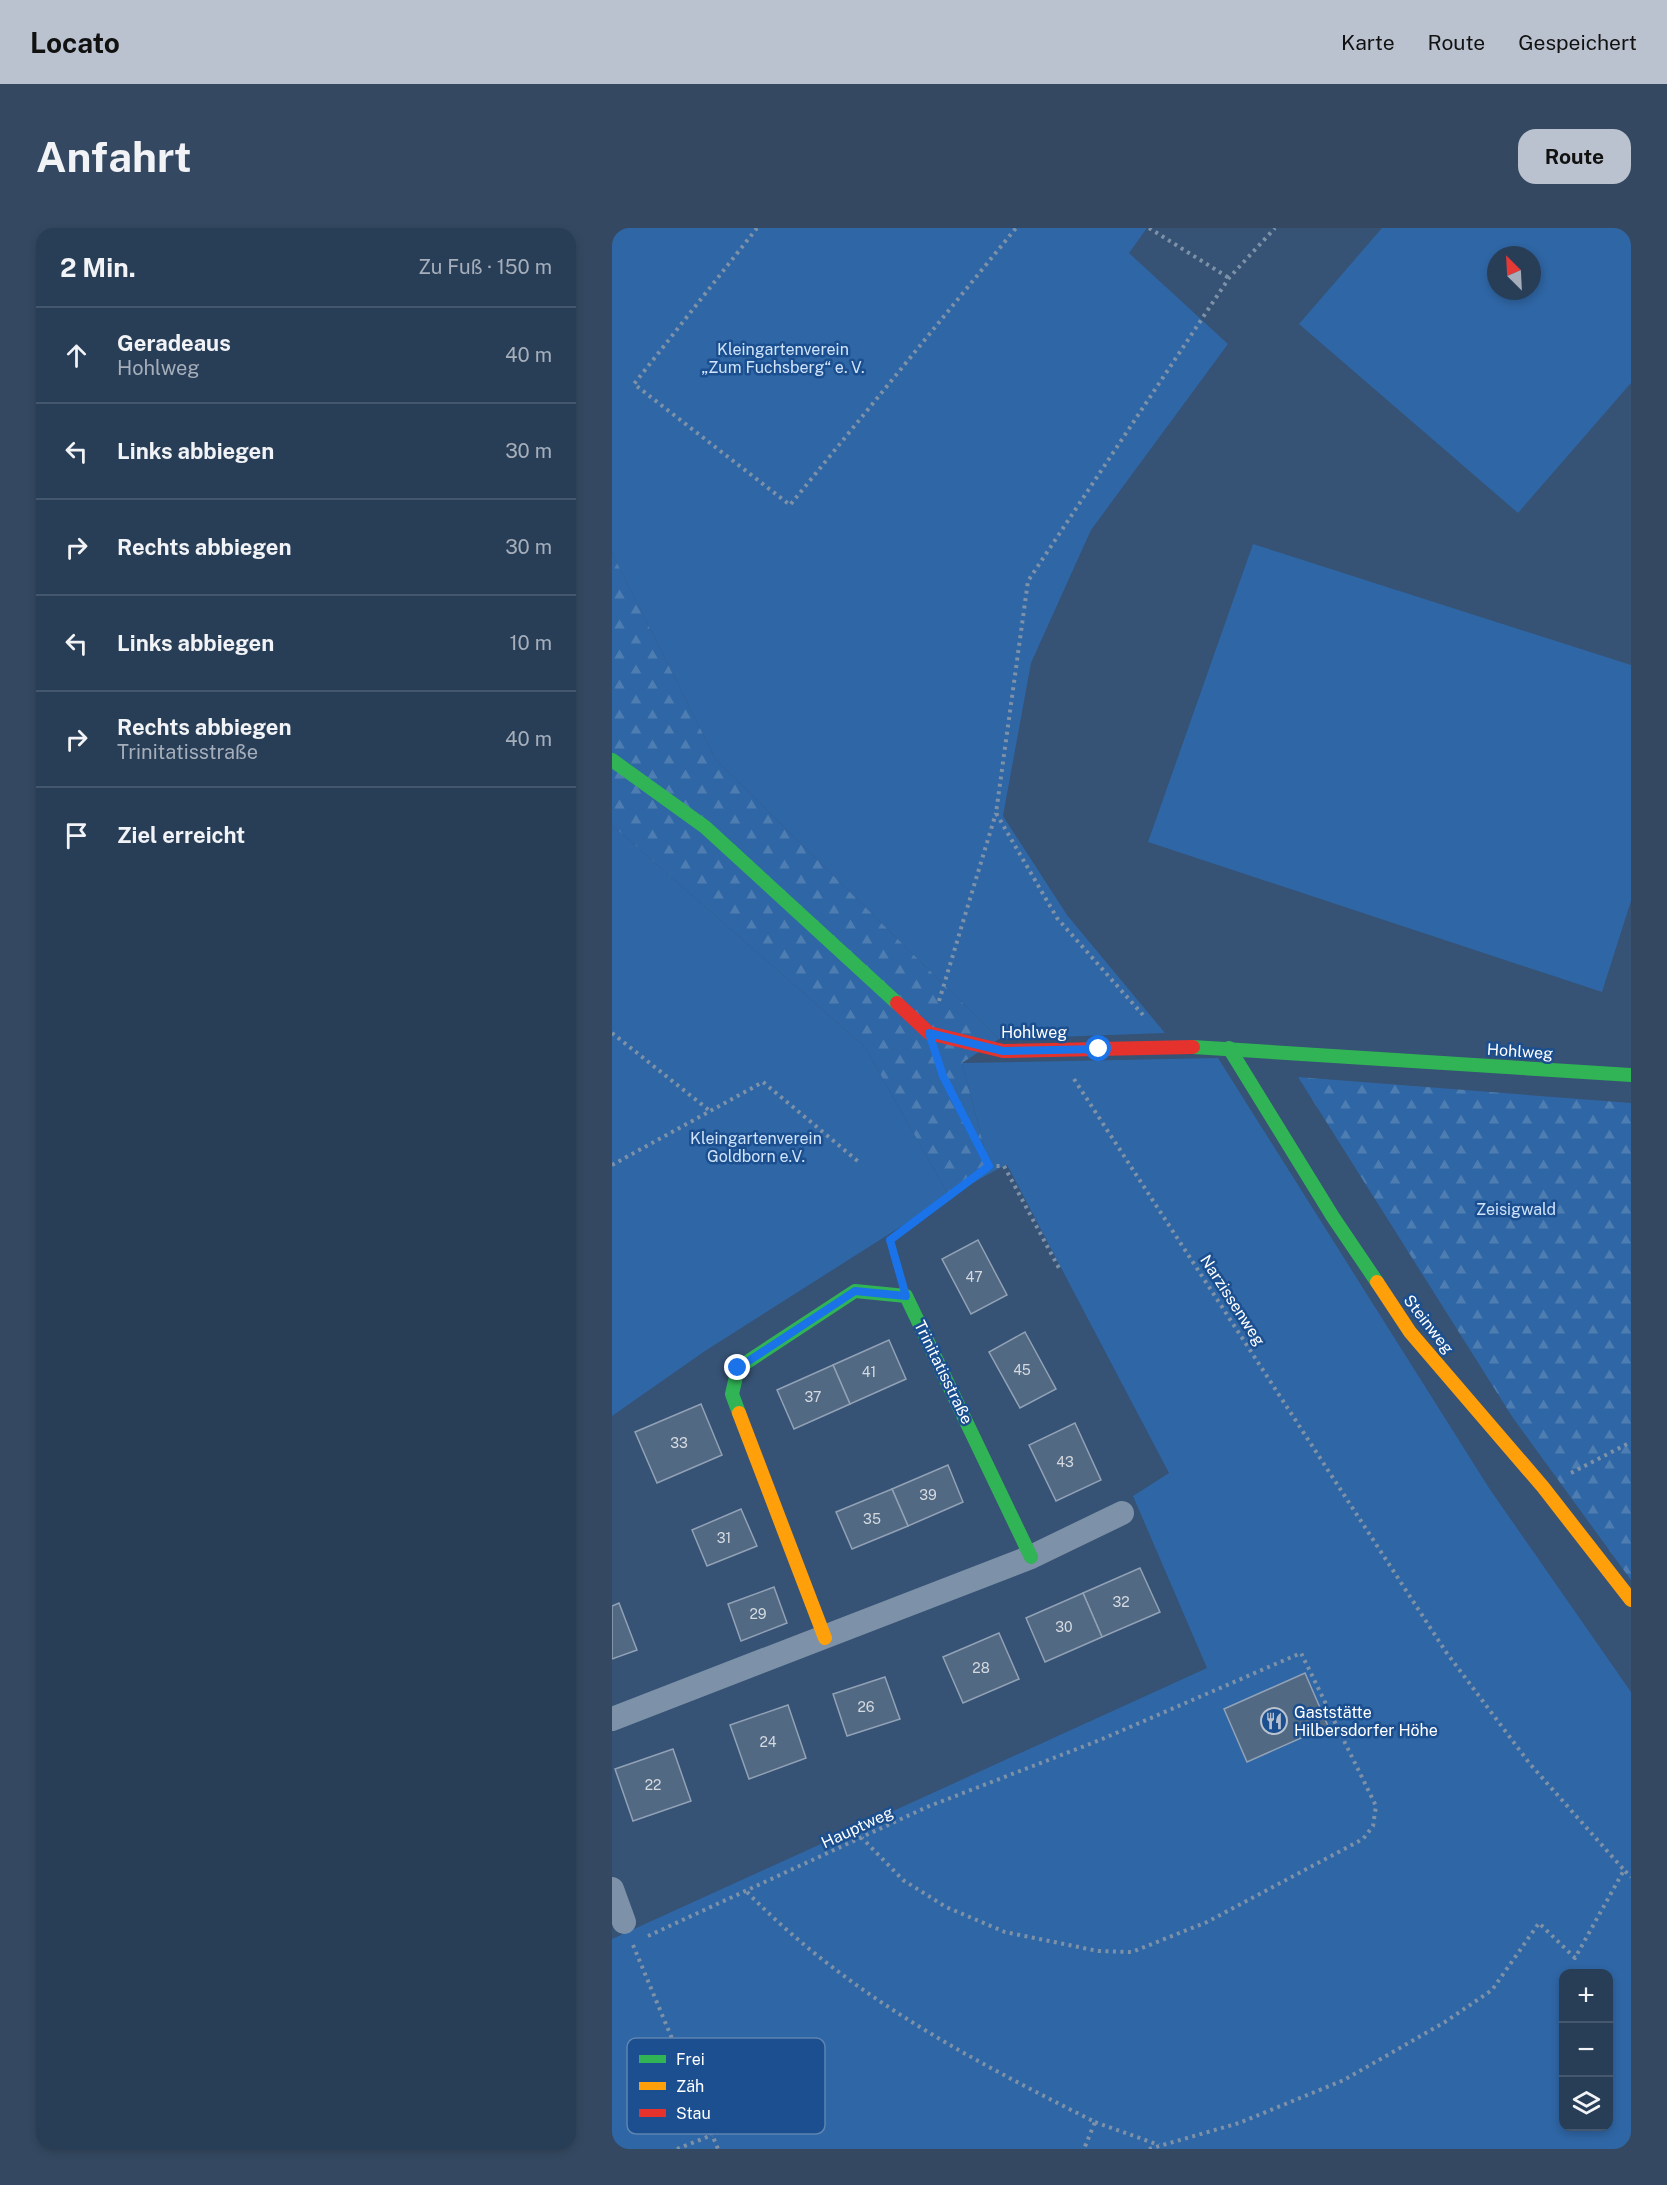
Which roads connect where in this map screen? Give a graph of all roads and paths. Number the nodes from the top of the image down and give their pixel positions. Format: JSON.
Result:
{"nodes":[{"id":1,"x":757,"y":228,"type":"edge"},
{"id":2,"x":1016,"y":228,"type":"edge"},
{"id":3,"x":1149,"y":228,"type":"edge"},
{"id":4,"x":1275,"y":228,"type":"edge"},
{"id":5,"x":1228,"y":278,"type":"junction"},
{"id":6,"x":612,"y":760,"type":"edge"},
{"id":7,"x":996,"y":813,"type":"junction"},
{"id":8,"x":612,"y":1033,"type":"edge"},
{"id":9,"x":929,"y":1033,"type":"junction"},
{"id":10,"x":1169,"y":1046,"type":"junction"},
{"id":11,"x":1229,"y":1048,"type":"junction"},
{"id":12,"x":1058,"y":1050,"type":"junction"},
{"id":13,"x":1631,"y":1076,"type":"edge"},
{"id":14,"x":710,"y":1112,"type":"junction"},
{"id":15,"x":860,"y":1163,"type":"dead end"},
{"id":16,"x":612,"y":1165,"type":"edge"},
{"id":17,"x":989,"y":1166,"type":"junction"},
{"id":18,"x":1060,"y":1270,"type":"dead end"},
{"id":19,"x":906,"y":1296,"type":"junction"},
{"id":20,"x":1631,"y":1442,"type":"edge"},
{"id":21,"x":1543,"y":1487,"type":"junction"},
{"id":22,"x":1122,"y":1513,"type":"dead end"},
{"id":23,"x":1031,"y":1557,"type":"junction"},
{"id":24,"x":1631,"y":1600,"type":"edge"},
{"id":25,"x":825,"y":1638,"type":"junction"},
{"id":26,"x":612,"y":1719,"type":"edge"},
{"id":27,"x":862,"y":1838,"type":"junction"},
{"id":28,"x":1624,"y":1870,"type":"junction"},
{"id":29,"x":1631,"y":1877,"type":"edge"},
{"id":30,"x":612,"y":1889,"type":"edge"},
{"id":31,"x":747,"y":1892,"type":"junction"},
{"id":32,"x":624,"y":1922,"type":"dead end"},
{"id":33,"x":672,"y":2038,"type":"edge"},
{"id":34,"x":1095,"y":2122,"type":"junction"},
{"id":35,"x":712,"y":2135,"type":"joint"},
{"id":36,"x":1631,"y":2144,"type":"edge"},
{"id":37,"x":1161,"y":2146,"type":"junction"},
{"id":38,"x":677,"y":2149,"type":"edge"},
{"id":39,"x":718,"y":2149,"type":"edge"},
{"id":40,"x":1084,"y":2149,"type":"edge"},
{"id":41,"x":1149,"y":2149,"type":"edge"},
{"id":42,"x":1623,"y":2149,"type":"edge"}],
"edges":[{"from":1,"to":2,"type":"path"},
{"from":3,"to":5,"type":"path"},
{"from":4,"to":5,"type":"path"},
{"from":5,"to":7,"type":"path"},
{"from":6,"to":9,"type":"street","name":"Hohlweg"},
{"from":7,"to":9,"type":"path"},
{"from":7,"to":10,"type":"path"},
{"from":8,"to":14,"type":"path"},
{"from":9,"to":12,"type":"street","name":"Hohlweg"},
{"from":9,"to":17,"type":"path"},
{"from":10,"to":11,"type":"street","name":"Hohlweg"},
{"from":10,"to":12,"type":"street","name":"Hohlweg"},
{"from":11,"to":13,"type":"street","name":"Hohlweg"},
{"from":11,"to":21,"type":"street","name":"Steinweg"},
{"from":12,"to":28,"type":"path","name":"Narzissenweg"},
{"from":14,"to":15,"type":"path"},
{"from":14,"to":16,"type":"path"},
{"from":17,"to":18,"type":"path"},
{"from":17,"to":19,"type":"path"},
{"from":19,"to":23,"type":"street","name":"Trinitatisstraße"},
{"from":19,"to":25,"type":"street"},
{"from":20,"to":21,"type":"path"},
{"from":21,"to":24,"type":"street","name":"Steinweg"},
{"from":22,"to":23,"type":"street"},
{"from":23,"to":25,"type":"street"},
{"from":25,"to":26,"type":"street"},
{"from":27,"to":27,"type":"path","name":"Hauptweg"},
{"from":27,"to":31,"type":"path","name":"Hauptweg"},
{"from":28,"to":29,"type":"path","name":"Narzissenweg"},
{"from":28,"to":37,"type":"path"},
{"from":30,"to":32,"type":"street"},
{"from":31,"to":33,"type":"path","name":"Hauptweg"},
{"from":31,"to":34,"type":"path"},
{"from":34,"to":37,"type":"path"},
{"from":34,"to":40,"type":"path"},
{"from":35,"to":38,"type":"path"},
{"from":35,"to":39,"type":"path","name":"Hauptweg"},
{"from":36,"to":42,"type":"path"},
{"from":37,"to":41,"type":"path"}]}
